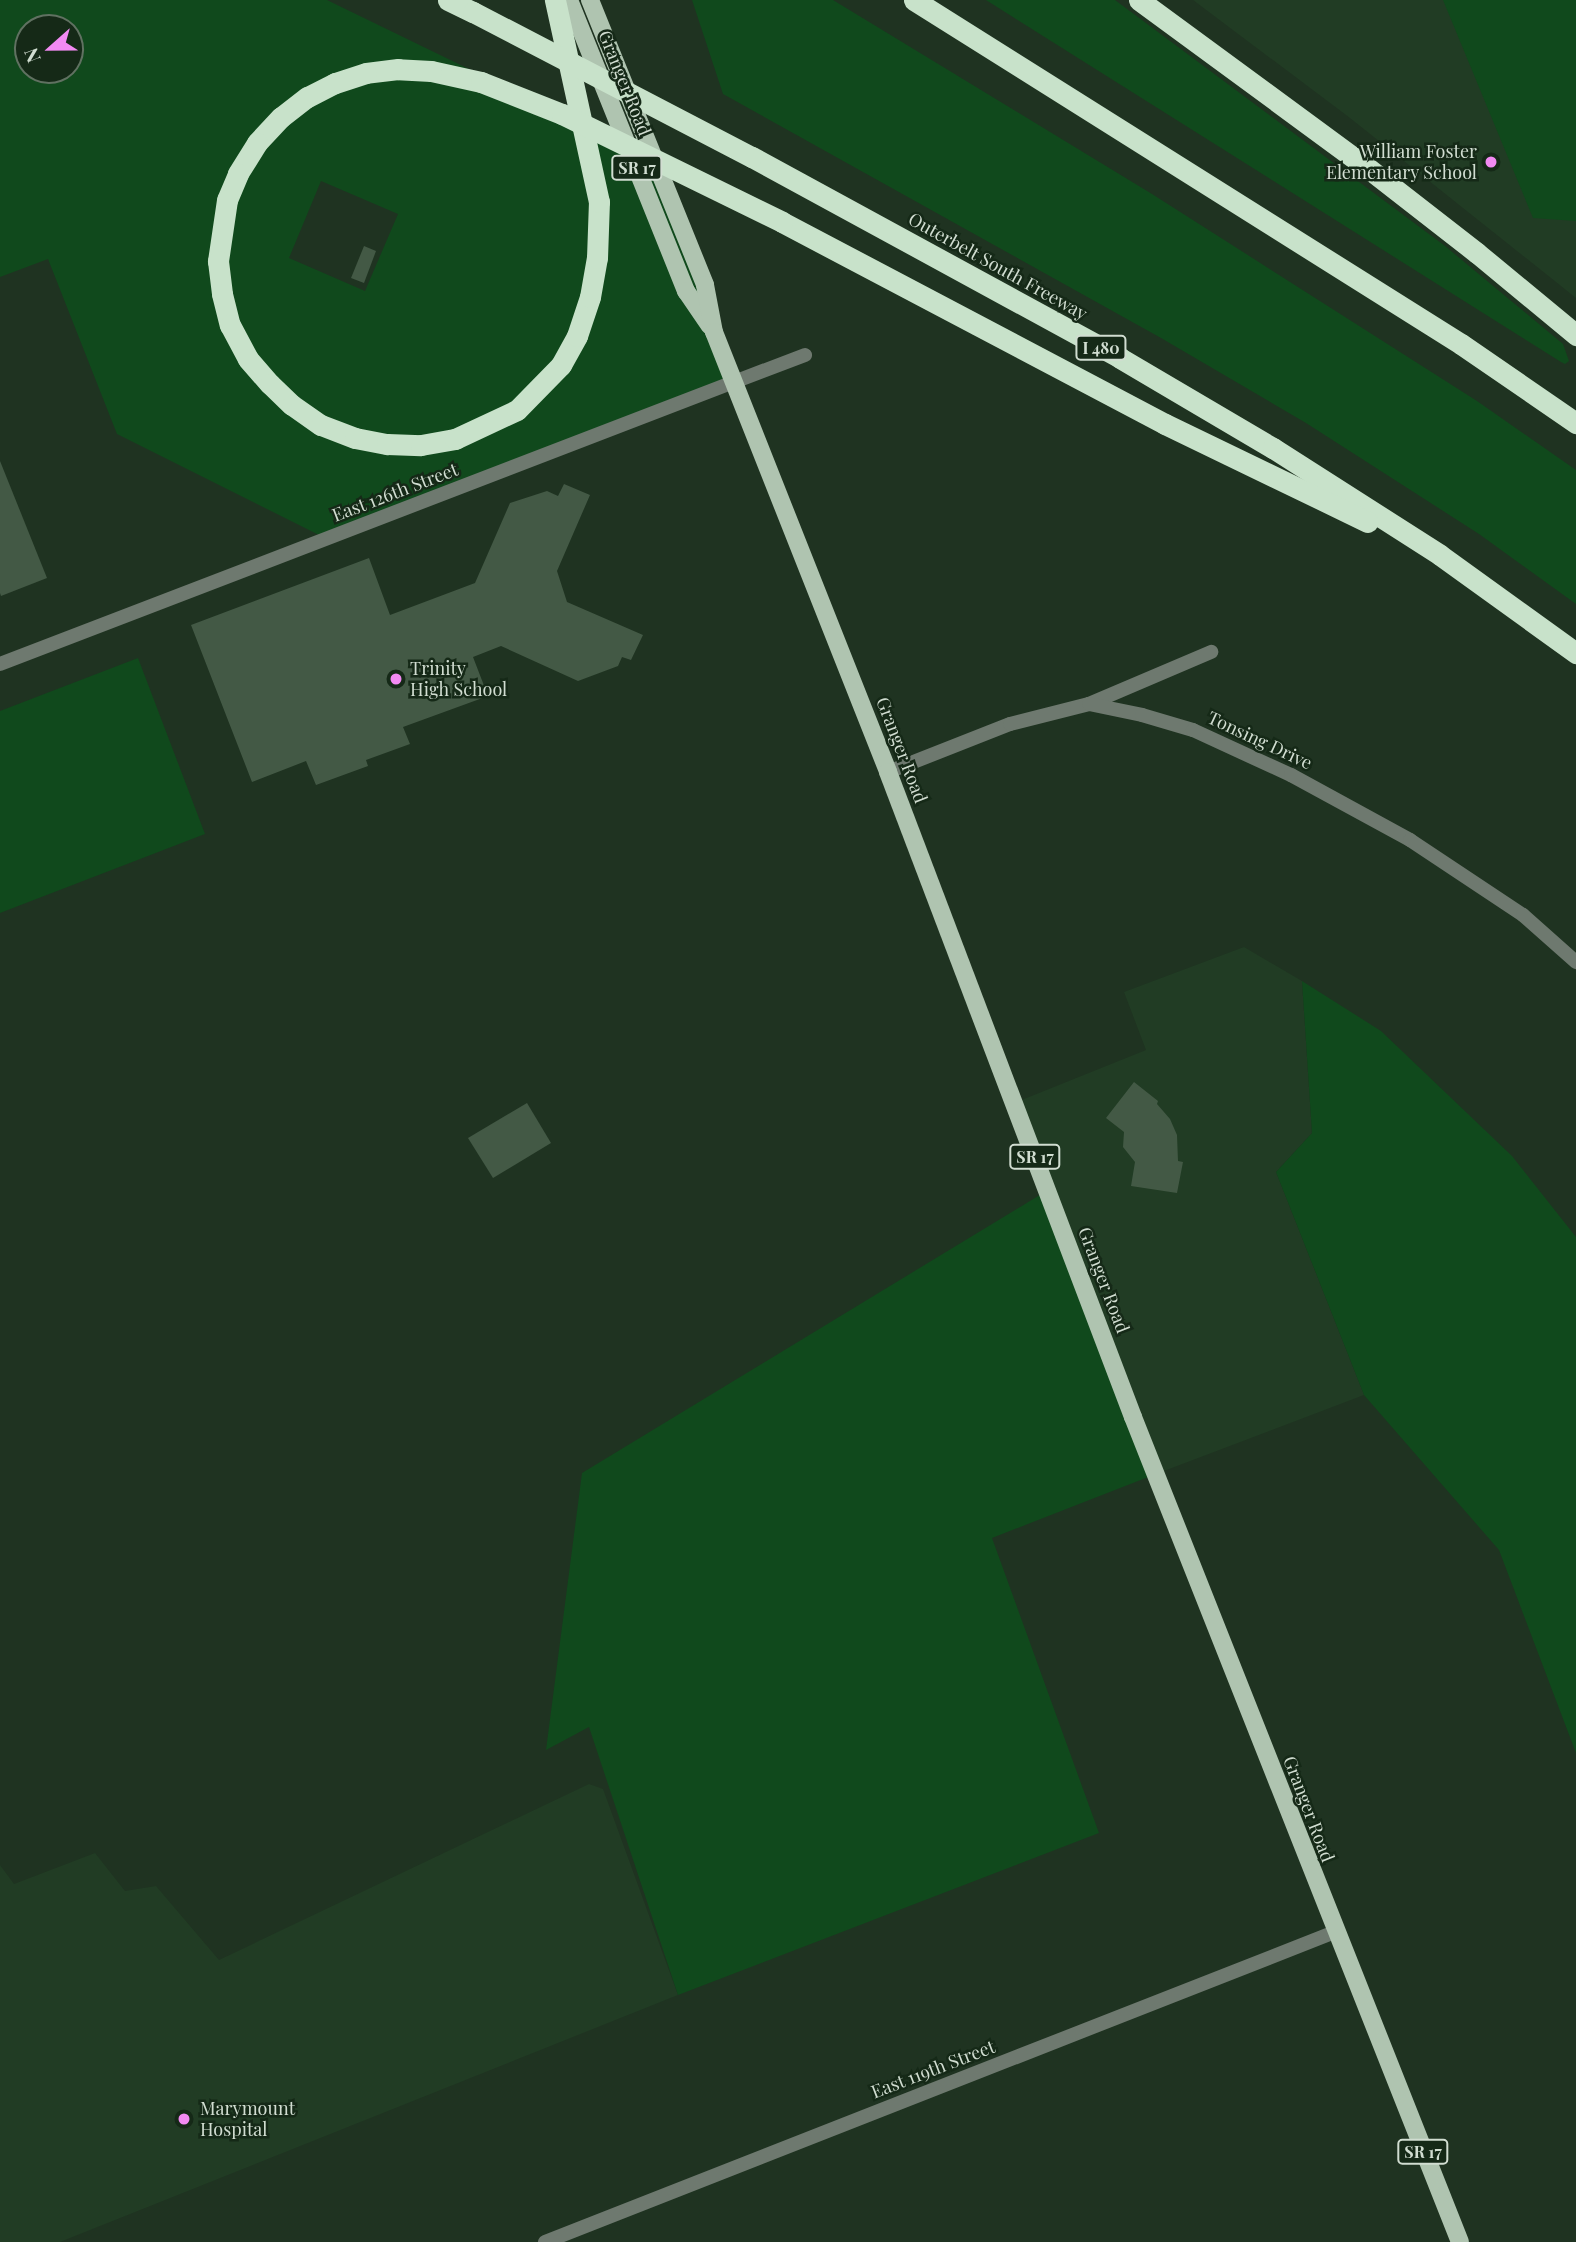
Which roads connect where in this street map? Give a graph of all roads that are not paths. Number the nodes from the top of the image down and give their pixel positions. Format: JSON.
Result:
{"nodes":[{"id":1,"x":447,"y":0,"type":"edge"},
{"id":2,"x":555,"y":0,"type":"edge"},
{"id":3,"x":569,"y":0,"type":"edge"},
{"id":4,"x":590,"y":0,"type":"edge"},
{"id":5,"x":914,"y":0,"type":"edge"},
{"id":6,"x":1139,"y":0,"type":"edge"},
{"id":7,"x":714,"y":332,"type":"junction"},
{"id":8,"x":1576,"y":335,"type":"edge"},
{"id":9,"x":805,"y":355,"type":"dead end"},
{"id":10,"x":734,"y":382,"type":"junction"},
{"id":11,"x":1576,"y":423,"type":"edge"},
{"id":12,"x":1440,"y":555,"type":"junction"},
{"id":13,"x":1210,"y":652,"type":"dead end"},
{"id":14,"x":1576,"y":653,"type":"edge"},
{"id":15,"x":0,"y":664,"type":"edge"},
{"id":16,"x":1089,"y":704,"type":"junction"},
{"id":17,"x":888,"y":772,"type":"junction"},
{"id":18,"x":1576,"y":962,"type":"edge"},
{"id":19,"x":1335,"y":1933,"type":"junction"},
{"id":20,"x":545,"y":2242,"type":"edge"},
{"id":21,"x":1460,"y":2242,"type":"edge"}],
"edges":[{"from":1,"to":12,"type":"highway","name":"Outerbelt South Freeway","number":"I 480","bridge":true},
{"from":2,"to":12,"type":"highway","bridge":true},
{"from":3,"to":7,"type":"main road","name":"Granger Road","number":"SR 17"},
{"from":4,"to":7,"type":"main road","name":"Granger Road","number":"SR 17"},
{"from":5,"to":11,"type":"highway"},
{"from":6,"to":8,"type":"highway"},
{"from":7,"to":10,"type":"main road","name":"Granger Road","number":"SR 17"},
{"from":9,"to":10,"type":"street","name":"East 126th Street"},
{"from":10,"to":15,"type":"street","name":"East 126th Street"},
{"from":10,"to":17,"type":"main road","name":"Granger Road","number":"SR 17"},
{"from":12,"to":14,"type":"highway","name":"Outerbelt South Freeway","number":"I 480"},
{"from":13,"to":16,"type":"street"},
{"from":16,"to":17,"type":"street","name":"Tonsing Drive"},
{"from":16,"to":18,"type":"street","name":"Tonsing Drive"},
{"from":17,"to":19,"type":"main road","name":"Granger Road","number":"SR 17"},
{"from":19,"to":20,"type":"street","name":"East 119th Street"},
{"from":19,"to":21,"type":"main road","name":"Granger Road","number":"SR 17"}]}
